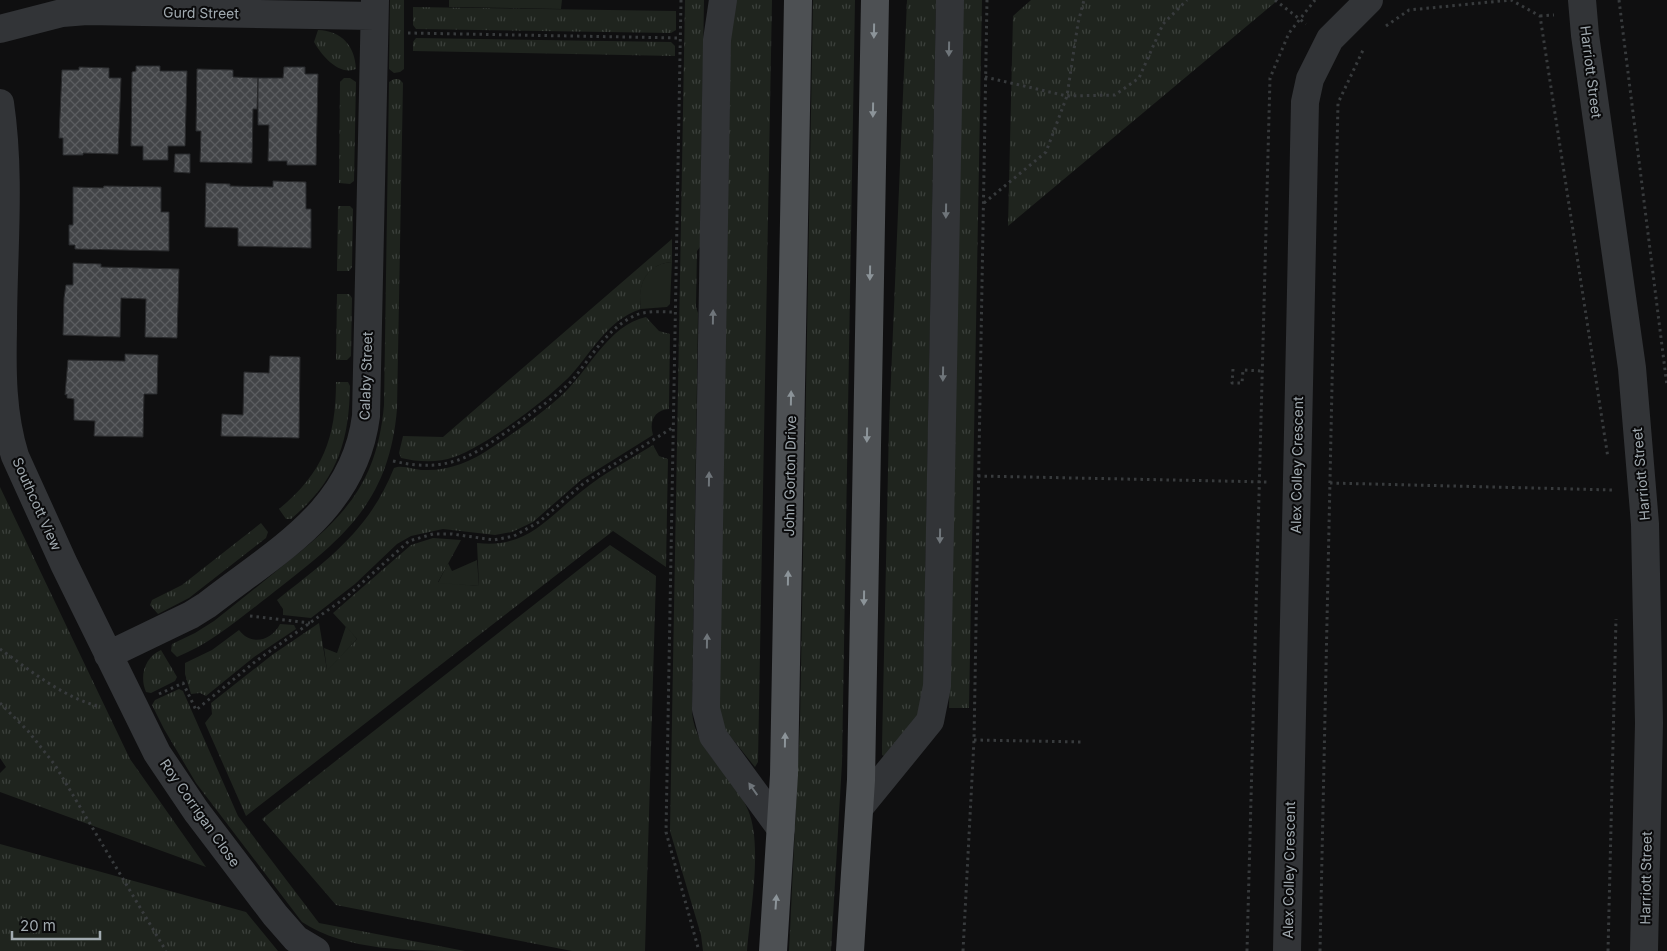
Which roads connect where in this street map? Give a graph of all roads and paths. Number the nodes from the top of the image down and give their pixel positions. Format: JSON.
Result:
{"nodes":[{"id":1,"x":681,"y":0,"type":"edge"},
{"id":2,"x":723,"y":0,"type":"edge"},
{"id":3,"x":798,"y":0,"type":"edge"},
{"id":4,"x":875,"y":0,"type":"edge"},
{"id":5,"x":950,"y":0,"type":"edge"},
{"id":6,"x":987,"y":0,"type":"edge"},
{"id":7,"x":1084,"y":0,"type":"edge"},
{"id":8,"x":1187,"y":0,"type":"edge"},
{"id":9,"x":1315,"y":0,"type":"edge"},
{"id":10,"x":1370,"y":0,"type":"edge"},
{"id":11,"x":1511,"y":0,"type":"edge"},
{"id":12,"x":1582,"y":0,"type":"edge"},
{"id":13,"x":1619,"y":0,"type":"edge"},
{"id":14,"x":375,"y":8,"type":"edge"},
{"id":15,"x":0,"y":29,"type":"edge"},
{"id":16,"x":1382,"y":30,"type":"dead end"},
{"id":17,"x":408,"y":33,"type":"dead end"},
{"id":18,"x":680,"y":38,"type":"junction"},
{"id":19,"x":1368,"y":39,"type":"dead end"},
{"id":20,"x":986,"y":77,"type":"junction"},
{"id":21,"x":1068,"y":96,"type":"junction"},
{"id":22,"x":0,"y":104,"type":"edge"},
{"id":23,"x":983,"y":203,"type":"junction"},
{"id":24,"x":675,"y":312,"type":"junction"},
{"id":25,"x":1233,"y":369,"type":"dead end"},
{"id":26,"x":1262,"y":371,"type":"junction"},
{"id":27,"x":1667,"y":386,"type":"edge"},
{"id":28,"x":673,"y":427,"type":"junction"},
{"id":29,"x":393,"y":461,"type":"dead end"},
{"id":30,"x":1608,"y":462,"type":"dead end"},
{"id":31,"x":1610,"y":481,"type":"dead end"},
{"id":32,"x":1612,"y":499,"type":"dead end"},
{"id":33,"x":1616,"y":614,"type":"dead end"},
{"id":34,"x":250,"y":616,"type":"dead end"},
{"id":35,"x":310,"y":623,"type":"junction"},
{"id":36,"x":0,"y":649,"type":"edge"},
{"id":37,"x":108,"y":655,"type":"junction"},
{"id":38,"x":0,"y":703,"type":"edge"},
{"id":39,"x":133,"y":706,"type":"junction"},
{"id":40,"x":974,"y":740,"type":"junction"},
{"id":41,"x":1084,"y":742,"type":"dead end"},
{"id":42,"x":860,"y":807,"type":"junction"},
{"id":43,"x":781,"y":829,"type":"junction"},
{"id":44,"x":166,"y":951,"type":"edge"},
{"id":45,"x":316,"y":951,"type":"edge"},
{"id":46,"x":699,"y":951,"type":"edge"},
{"id":47,"x":773,"y":951,"type":"edge"},
{"id":48,"x":850,"y":951,"type":"edge"},
{"id":49,"x":963,"y":951,"type":"edge"},
{"id":50,"x":1247,"y":951,"type":"edge"},
{"id":51,"x":1287,"y":951,"type":"edge"},
{"id":52,"x":1320,"y":951,"type":"edge"},
{"id":53,"x":1608,"y":951,"type":"edge"},
{"id":54,"x":1644,"y":951,"type":"edge"}],
"edges":[{"from":1,"to":18,"type":"path"},
{"from":43,"to":2,"type":"street","one_way":true},
{"from":43,"to":3,"type":"main road","name":"John Gorton Drive","one_way":true},
{"from":4,"to":42,"type":"main road","one_way":true},
{"from":5,"to":42,"type":"street","one_way":true},
{"from":6,"to":20,"type":"path"},
{"from":7,"to":21,"type":"path"},
{"from":8,"to":21,"type":"path"},
{"from":9,"to":26,"type":"path"},
{"from":10,"to":51,"type":"street","name":"Alex Colley Crescent"},
{"from":11,"to":16,"type":"path"},
{"from":11,"to":30,"type":"path"},
{"from":12,"to":54,"type":"street","name":"Harriott Street"},
{"from":13,"to":27,"type":"path"},
{"from":14,"to":15,"type":"street","name":"Gurd Street"},
{"from":14,"to":37,"type":"street","name":"Calaby Street"},
{"from":17,"to":18,"type":"path"},
{"from":18,"to":24,"type":"path"},
{"from":19,"to":52,"type":"path"},
{"from":20,"to":21,"type":"path"},
{"from":20,"to":23,"type":"path"},
{"from":21,"to":23,"type":"path"},
{"from":22,"to":37,"type":"street","name":"Southcott View"},
{"from":23,"to":40,"type":"path"},
{"from":24,"to":28,"type":"path"},
{"from":24,"to":29,"type":"path"},
{"from":25,"to":26,"type":"path"},
{"from":26,"to":50,"type":"path"},
{"from":28,"to":35,"type":"path"},
{"from":28,"to":46,"type":"path"},
{"from":31,"to":32,"type":"path"},
{"from":33,"to":53,"type":"path"},
{"from":34,"to":35,"type":"path"},
{"from":35,"to":39,"type":"path"},
{"from":36,"to":39,"type":"path"},
{"from":37,"to":39,"type":"street","name":"Roy Corrigan Close"},
{"from":38,"to":44,"type":"path"},
{"from":39,"to":45,"type":"street","name":"Roy Corrigan Close"},
{"from":40,"to":41,"type":"path"},
{"from":40,"to":49,"type":"path"},
{"from":42,"to":48,"type":"main road"},
{"from":47,"to":43,"type":"main road","name":"John Gorton Drive","one_way":true}]}
